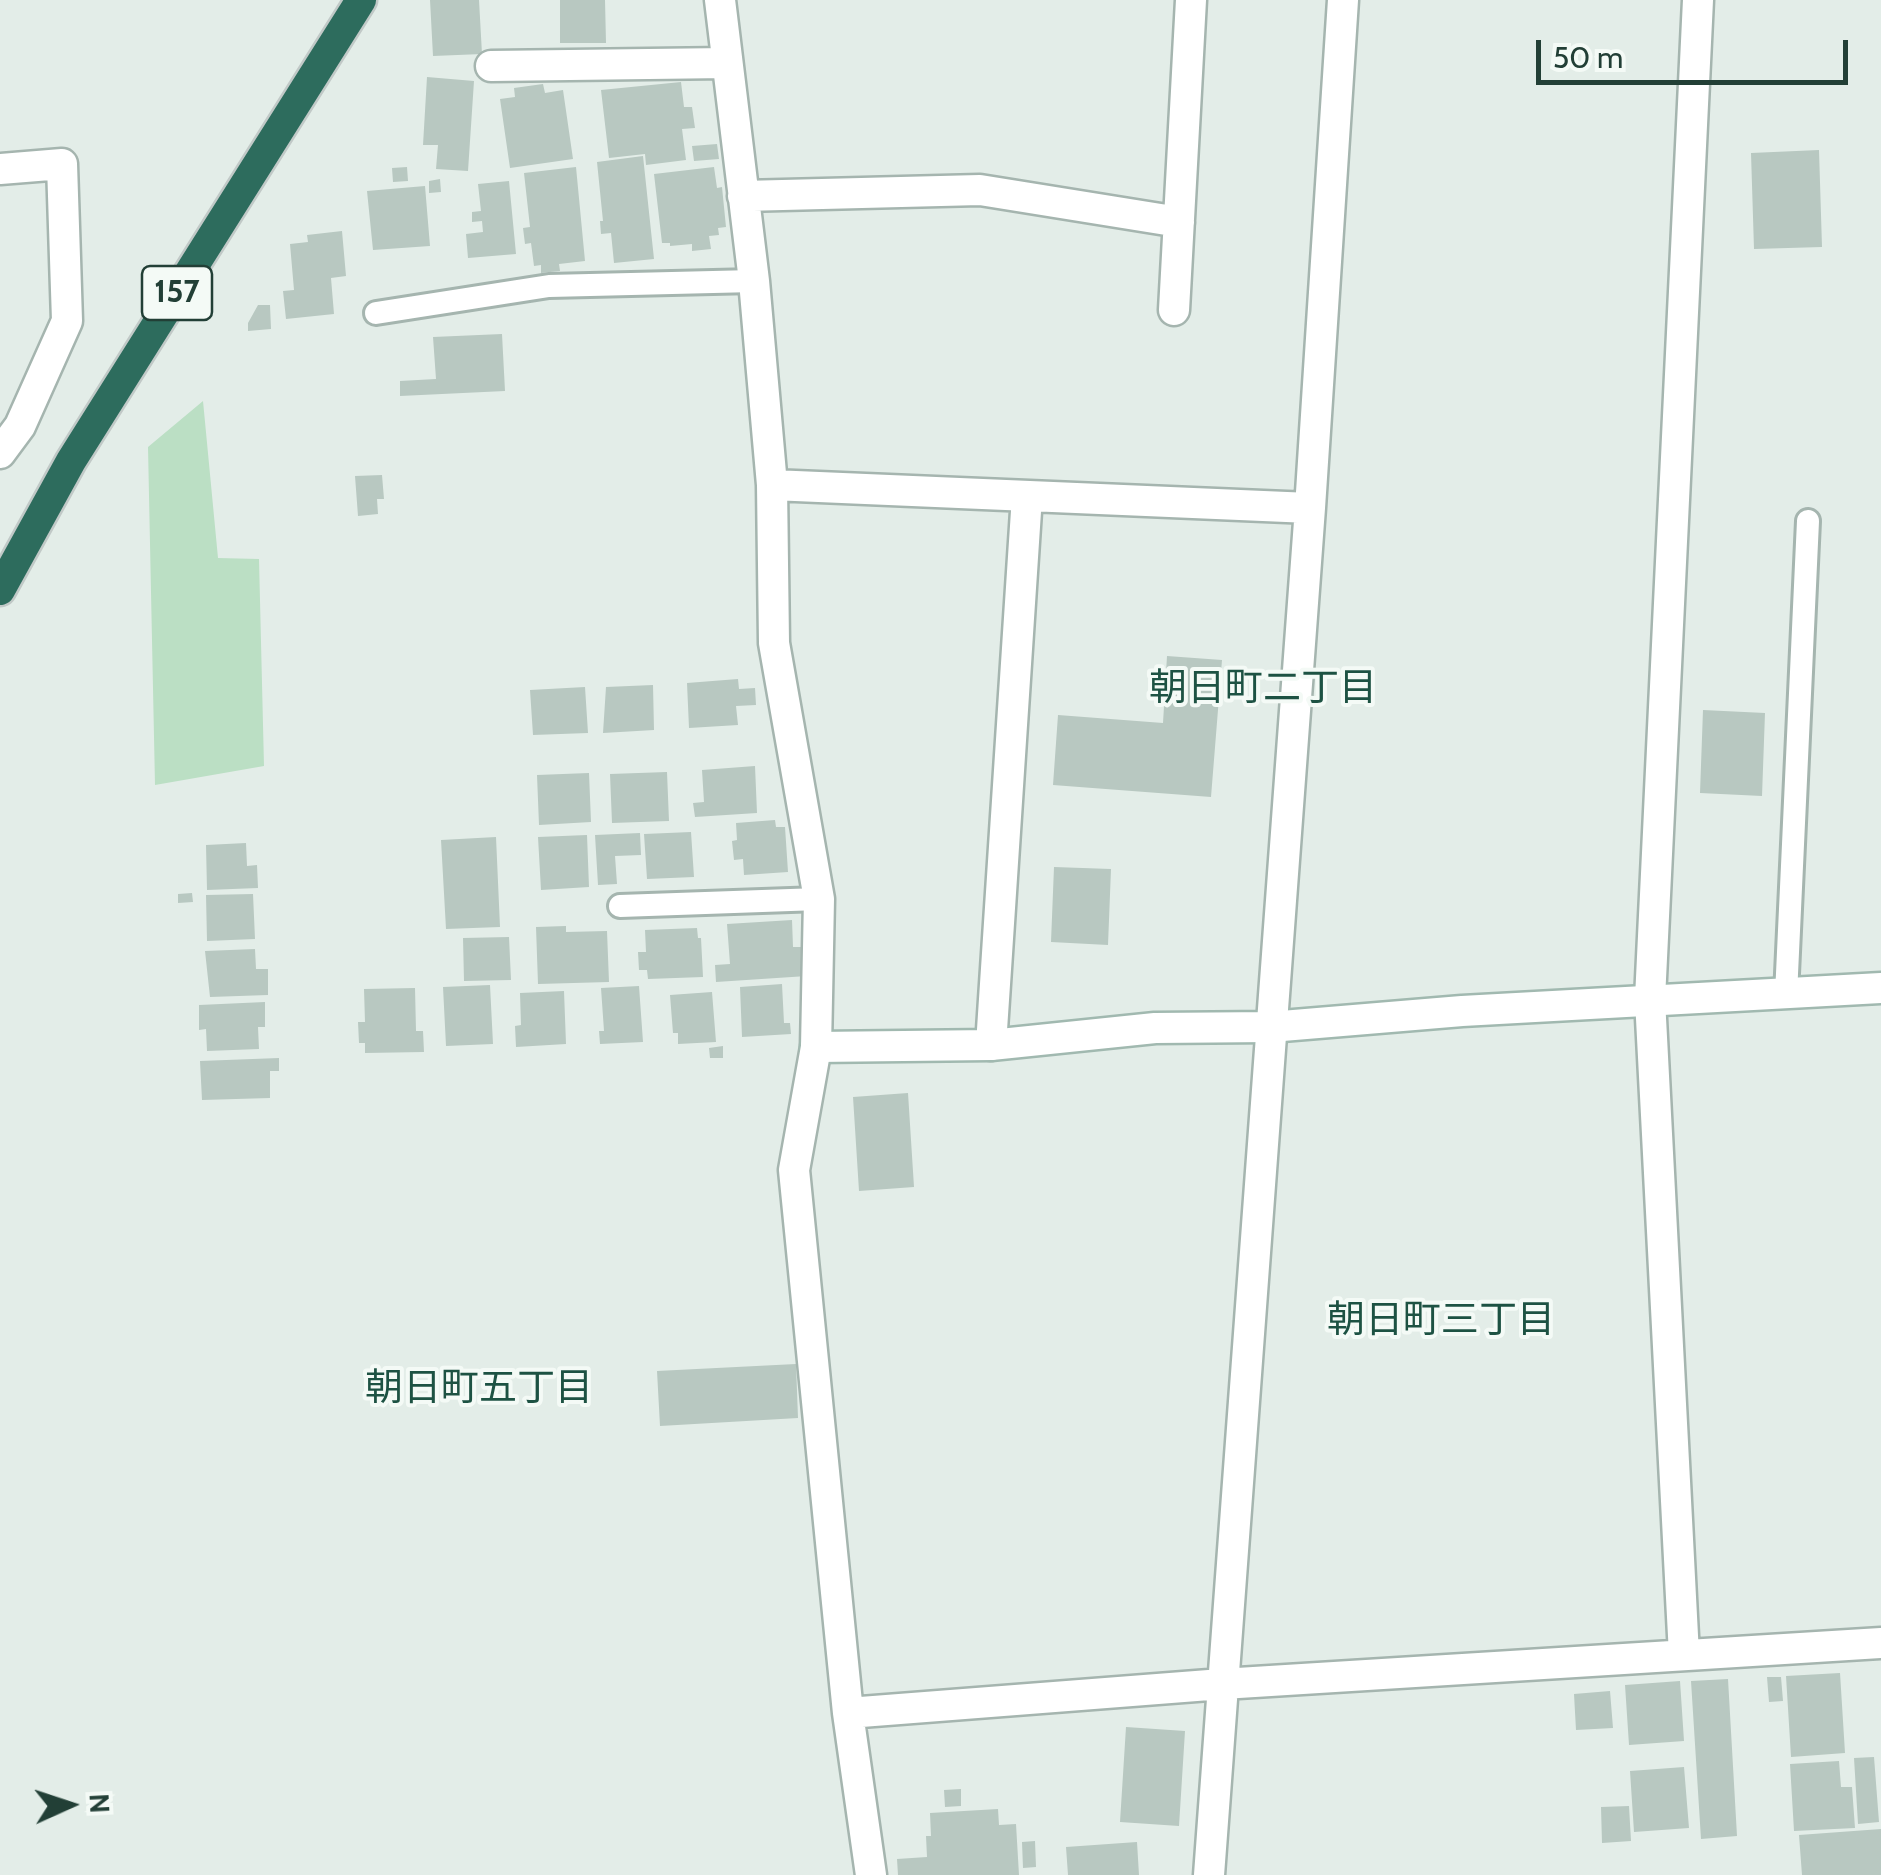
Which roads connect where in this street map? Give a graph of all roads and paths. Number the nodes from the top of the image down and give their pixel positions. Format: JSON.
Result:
{"nodes":[{"id":1,"x":360,"y":0,"type":"edge"},
{"id":2,"x":720,"y":0,"type":"edge"},
{"id":3,"x":1192,"y":0,"type":"edge"},
{"id":4,"x":1343,"y":0,"type":"edge"},
{"id":5,"x":1698,"y":0,"type":"edge"},
{"id":6,"x":728,"y":64,"type":"junction"},
{"id":7,"x":490,"y":66,"type":"dead end"},
{"id":8,"x":0,"y":169,"type":"edge"},
{"id":9,"x":744,"y":196,"type":"junction"},
{"id":10,"x":1179,"y":222,"type":"junction"},
{"id":11,"x":754,"y":281,"type":"junction"},
{"id":12,"x":1174,"y":310,"type":"dead end"},
{"id":13,"x":376,"y":313,"type":"dead end"},
{"id":14,"x":0,"y":453,"type":"edge"},
{"id":15,"x":772,"y":485,"type":"junction"},
{"id":16,"x":1027,"y":496,"type":"junction"},
{"id":17,"x":1310,"y":508,"type":"junction"},
{"id":18,"x":1808,"y":521,"type":"dead end"},
{"id":19,"x":0,"y":590,"type":"edge"},
{"id":20,"x":819,"y":898,"type":"junction"},
{"id":21,"x":620,"y":906,"type":"dead end"},
{"id":22,"x":1881,"y":988,"type":"edge"},
{"id":23,"x":1786,"y":995,"type":"junction"},
{"id":24,"x":1650,"y":999,"type":"junction"},
{"id":25,"x":1270,"y":1028,"type":"junction"},
{"id":26,"x":991,"y":1045,"type":"junction"},
{"id":27,"x":816,"y":1047,"type":"junction"},
{"id":28,"x":1881,"y":1643,"type":"edge"},
{"id":29,"x":1684,"y":1655,"type":"junction"},
{"id":30,"x":1222,"y":1684,"type":"junction"},
{"id":31,"x":848,"y":1713,"type":"junction"},
{"id":32,"x":871,"y":1875,"type":"edge"},
{"id":33,"x":1209,"y":1875,"type":"edge"}],
"edges":[{"from":1,"to":19,"type":"highway","number":"157"},
{"from":2,"to":6,"type":"street"},
{"from":3,"to":10,"type":"street"},
{"from":4,"to":17,"type":"street"},
{"from":5,"to":24,"type":"street"},
{"from":6,"to":7,"type":"street"},
{"from":6,"to":9,"type":"street"},
{"from":8,"to":14,"type":"street"},
{"from":9,"to":10,"type":"street"},
{"from":9,"to":11,"type":"street"},
{"from":10,"to":12,"type":"street"},
{"from":11,"to":13,"type":"lane"},
{"from":11,"to":15,"type":"street"},
{"from":15,"to":16,"type":"street"},
{"from":15,"to":20,"type":"street"},
{"from":16,"to":17,"type":"street"},
{"from":16,"to":26,"type":"street"},
{"from":17,"to":25,"type":"street"},
{"from":18,"to":23,"type":"lane"},
{"from":20,"to":21,"type":"lane"},
{"from":20,"to":27,"type":"street"},
{"from":22,"to":23,"type":"street"},
{"from":23,"to":24,"type":"street"},
{"from":24,"to":25,"type":"street"},
{"from":24,"to":29,"type":"street"},
{"from":25,"to":26,"type":"street"},
{"from":25,"to":30,"type":"street"},
{"from":26,"to":27,"type":"street"},
{"from":27,"to":31,"type":"street"},
{"from":28,"to":29,"type":"street"},
{"from":29,"to":30,"type":"street"},
{"from":30,"to":31,"type":"street"},
{"from":30,"to":33,"type":"street"},
{"from":31,"to":32,"type":"street"}]}
